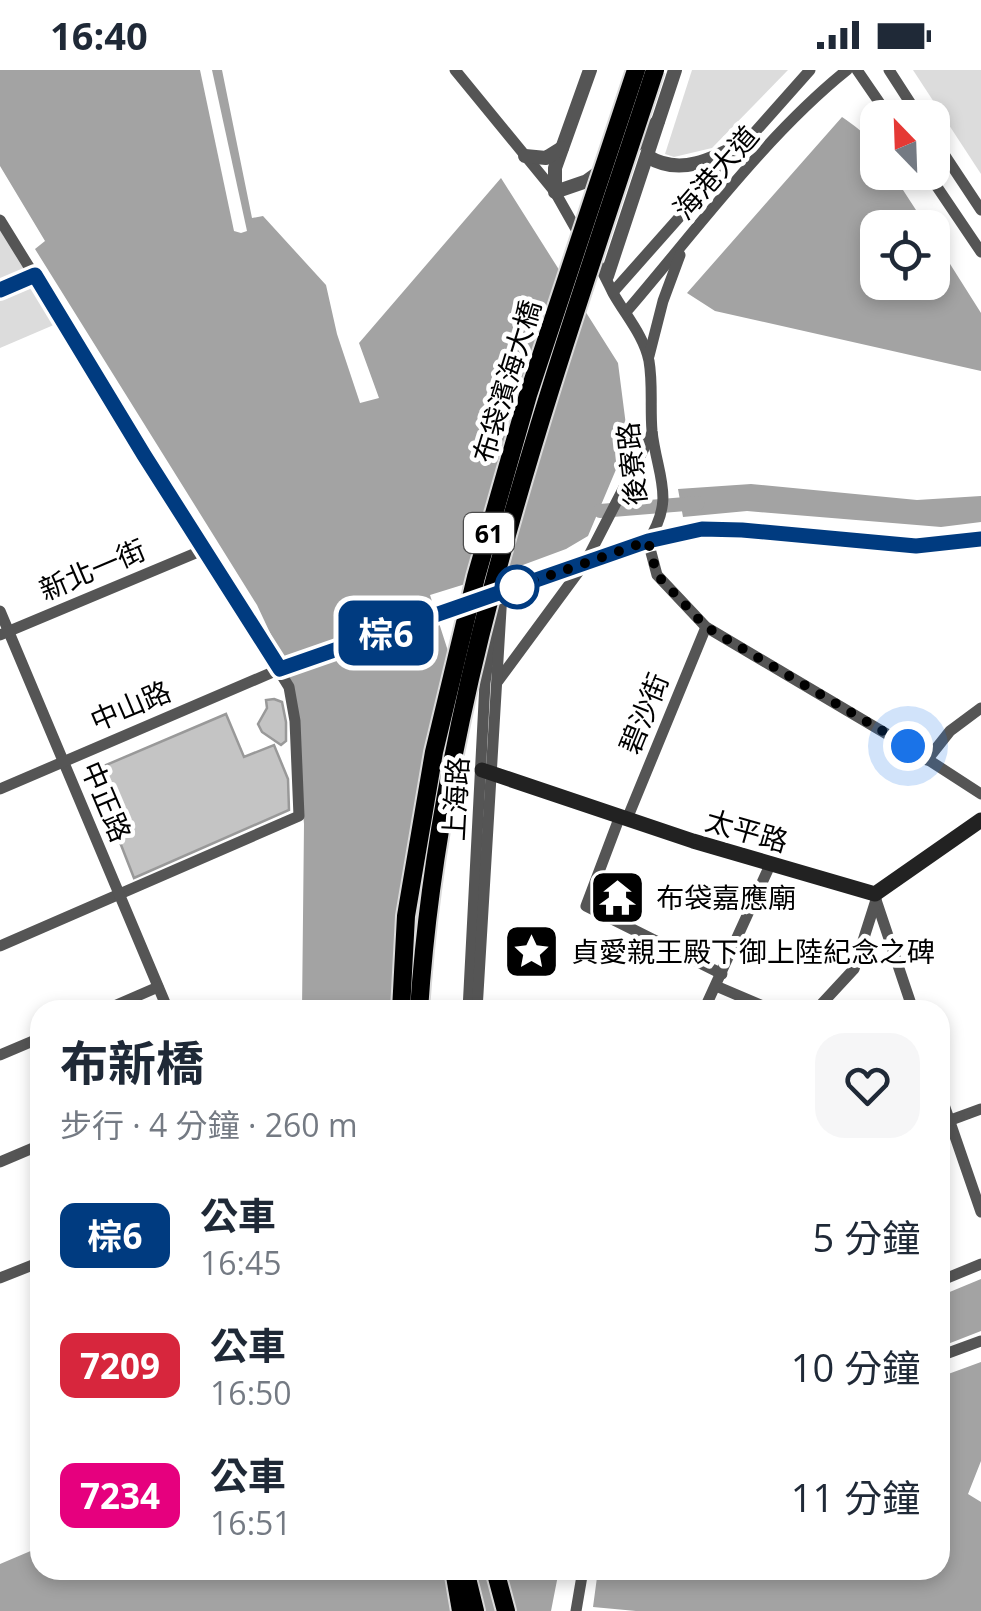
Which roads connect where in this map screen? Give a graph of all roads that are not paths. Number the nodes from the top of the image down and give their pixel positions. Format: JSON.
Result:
{"nodes":[{"id":1,"x":455,"y":70,"type":"edge"},
{"id":2,"x":590,"y":70,"type":"edge"},
{"id":3,"x":636,"y":70,"type":"edge"},
{"id":4,"x":655,"y":70,"type":"edge"},
{"id":5,"x":675,"y":70,"type":"edge"},
{"id":6,"x":810,"y":70,"type":"edge"},
{"id":7,"x":847,"y":70,"type":"edge"},
{"id":8,"x":857,"y":70,"type":"edge"},
{"id":9,"x":889,"y":70,"type":"edge"},
{"id":10,"x":878,"y":100,"type":"edge"},
{"id":11,"x":908,"y":100,"type":"edge"},
{"id":12,"x":658,"y":121,"type":"junction"},
{"id":13,"x":745,"y":142,"type":"junction"},
{"id":14,"x":562,"y":148,"type":"junction"},
{"id":15,"x":525,"y":156,"type":"junction"},
{"id":16,"x":647,"y":156,"type":"junction"},
{"id":17,"x":950,"y":163,"type":"edge"},
{"id":18,"x":939,"y":190,"type":"edge"},
{"id":19,"x":556,"y":192,"type":"junction"},
{"id":20,"x":981,"y":210,"type":"edge"},
{"id":21,"x":0,"y":220,"type":"edge"},
{"id":22,"x":684,"y":245,"type":"junction"},
{"id":23,"x":981,"y":252,"type":"edge"},
{"id":24,"x":35,"y":275,"type":"junction"},
{"id":25,"x":607,"y":276,"type":"junction"},
{"id":26,"x":0,"y":290,"type":"edge"},
{"id":27,"x":612,"y":292,"type":"junction"},
{"id":28,"x":626,"y":312,"type":"junction"},
{"id":29,"x":649,"y":360,"type":"junction"},
{"id":30,"x":652,"y":433,"type":"junction"},
{"id":31,"x":981,"y":538,"type":"edge"},
{"id":32,"x":648,"y":541,"type":"junction"},
{"id":33,"x":203,"y":550,"type":"junction"},
{"id":34,"x":585,"y":563,"type":"junction"},
{"id":35,"x":502,"y":592,"type":"junction"},
{"id":36,"x":0,"y":611,"type":"edge"},
{"id":37,"x":706,"y":627,"type":"junction"},
{"id":38,"x":4,"y":633,"type":"edge"},
{"id":39,"x":280,"y":669,"type":"junction"},
{"id":40,"x":498,"y":681,"type":"junction"},
{"id":41,"x":981,"y":708,"type":"edge"},
{"id":42,"x":927,"y":760,"type":"junction"},
{"id":43,"x":64,"y":761,"type":"junction"},
{"id":44,"x":488,"y":772,"type":"junction"},
{"id":45,"x":0,"y":789,"type":"edge"},
{"id":46,"x":981,"y":794,"type":"edge"},
{"id":47,"x":623,"y":818,"type":"junction"},
{"id":48,"x":981,"y":820,"type":"edge"},
{"id":49,"x":770,"y":864,"type":"junction"},
{"id":50,"x":120,"y":896,"type":"junction"},
{"id":51,"x":0,"y":946,"type":"edge"},
{"id":52,"x":719,"y":980,"type":"junction"},
{"id":53,"x":158,"y":987,"type":"junction"},
{"id":54,"x":128,"y":1000,"type":"edge"},
{"id":55,"x":164,"y":1000,"type":"edge"},
{"id":56,"x":401,"y":1000,"type":"edge"},
{"id":57,"x":420,"y":1000,"type":"edge"},
{"id":58,"x":469,"y":1000,"type":"edge"},
{"id":59,"x":477,"y":1000,"type":"edge"},
{"id":60,"x":709,"y":1000,"type":"edge"},
{"id":61,"x":754,"y":1000,"type":"edge"},
{"id":62,"x":825,"y":1000,"type":"edge"},
{"id":63,"x":909,"y":1000,"type":"edge"},
{"id":64,"x":30,"y":1042,"type":"edge"},
{"id":65,"x":0,"y":1056,"type":"edge"},
{"id":66,"x":981,"y":1109,"type":"edge"},
{"id":67,"x":950,"y":1120,"type":"edge"},
{"id":68,"x":950,"y":1137,"type":"edge"},
{"id":69,"x":30,"y":1148,"type":"edge"},
{"id":70,"x":0,"y":1162,"type":"edge"},
{"id":71,"x":981,"y":1212,"type":"edge"},
{"id":72,"x":981,"y":1264,"type":"edge"},
{"id":73,"x":30,"y":1266,"type":"edge"},
{"id":74,"x":950,"y":1277,"type":"edge"},
{"id":75,"x":0,"y":1278,"type":"edge"},
{"id":76,"x":981,"y":1340,"type":"edge"},
{"id":77,"x":950,"y":1352,"type":"edge"},
{"id":78,"x":456,"y":1580,"type":"edge"},
{"id":79,"x":467,"y":1580,"type":"edge"},
{"id":80,"x":486,"y":1580,"type":"edge"},
{"id":81,"x":498,"y":1580,"type":"edge"},
{"id":82,"x":581,"y":1580,"type":"edge"},
{"id":83,"x":461,"y":1611,"type":"edge"},
{"id":84,"x":475,"y":1611,"type":"edge"},
{"id":85,"x":494,"y":1611,"type":"edge"},
{"id":86,"x":506,"y":1611,"type":"edge"},
{"id":87,"x":576,"y":1611,"type":"edge"}],
"edges":[{"from":1,"to":15,"type":"street","name":"後寮路"},
{"from":2,"to":14,"type":"street"},
{"from":3,"to":56,"type":"highway","name":"布袋濱海大橋","number":"61","bridge":true},
{"from":4,"to":57,"type":"highway","name":"布袋濱海大橋","number":"61","bridge":true},
{"from":5,"to":12,"type":"street"},
{"from":6,"to":13,"type":"street","name":"海港大道"},
{"from":7,"to":22,"type":"street","name":"海港大道"},
{"from":8,"to":10,"type":"street"},
{"from":9,"to":11,"type":"street"},
{"from":12,"to":16,"type":"street"},
{"from":12,"to":19,"type":"street"},
{"from":13,"to":16,"type":"street"},
{"from":13,"to":27,"type":"street","name":"海港大道"},
{"from":14,"to":15,"type":"street"},
{"from":14,"to":19,"type":"street"},
{"from":15,"to":19,"type":"street","name":"後寮路"},
{"from":16,"to":25,"type":"street"},
{"from":17,"to":20,"type":"street"},
{"from":18,"to":23,"type":"street"},
{"from":19,"to":25,"type":"street","name":"後寮路"},
{"from":21,"to":24,"type":"street"},
{"from":22,"to":28,"type":"street","name":"海港大道"},
{"from":22,"to":29,"type":"street"},
{"from":24,"to":26,"type":"street"},
{"from":24,"to":33,"type":"street"},
{"from":25,"to":27,"type":"street","name":"後寮路"},
{"from":27,"to":28,"type":"street","name":"後寮路"},
{"from":28,"to":29,"type":"street","name":"後寮路"},
{"from":29,"to":30,"type":"street","name":"後寮路"},
{"from":30,"to":32,"type":"street","name":"後寮路"},
{"from":30,"to":34,"type":"street"},
{"from":31,"to":32,"type":"street"},
{"from":32,"to":34,"type":"street"},
{"from":32,"to":37,"type":"street","name":"後寮路"},
{"from":33,"to":38,"type":"street","name":"新北一街"},
{"from":33,"to":39,"type":"street"},
{"from":34,"to":35,"type":"street"},
{"from":34,"to":40,"type":"street"},
{"from":35,"to":39,"type":"street","name":"中山路"},
{"from":35,"to":40,"type":"street","name":"上海路"},
{"from":35,"to":44,"type":"street","name":"上海路"},
{"from":36,"to":38,"type":"street","name":"中正路"},
{"from":37,"to":42,"type":"street","name":"後寮路"},
{"from":37,"to":47,"type":"street","name":"碧沙街"},
{"from":38,"to":43,"type":"street","name":"中正路"},
{"from":39,"to":43,"type":"street","name":"中山路"},
{"from":39,"to":50,"type":"street"},
{"from":40,"to":44,"type":"street","name":"上海路"},
{"from":41,"to":42,"type":"street"},
{"from":42,"to":46,"type":"street","name":"後寮路"},
{"from":43,"to":45,"type":"street","name":"中山路"},
{"from":43,"to":50,"type":"street","name":"中正路"},
{"from":44,"to":47,"type":"main road","name":"太平路"},
{"from":44,"to":58,"type":"street","name":"上海路"},
{"from":44,"to":59,"type":"street","name":"上海路"},
{"from":47,"to":49,"type":"main road","name":"太平路"},
{"from":47,"to":52,"type":"street","name":"碧沙街"},
{"from":48,"to":49,"type":"main road","name":"太平路"},
{"from":49,"to":52,"type":"street"},
{"from":50,"to":51,"type":"street"},
{"from":50,"to":53,"type":"street","name":"中正路"},
{"from":52,"to":60,"type":"street"},
{"from":52,"to":61,"type":"street"},
{"from":53,"to":54,"type":"street"},
{"from":53,"to":55,"type":"street","name":"中正路"},
{"from":62,"to":63,"type":"street"},
{"from":64,"to":65,"type":"street"},
{"from":66,"to":67,"type":"street"},
{"from":68,"to":71,"type":"street"},
{"from":69,"to":70,"type":"street"},
{"from":72,"to":74,"type":"street"},
{"from":73,"to":75,"type":"street"},
{"from":76,"to":77,"type":"street"},
{"from":78,"to":83,"type":"highway"},
{"from":79,"to":84,"type":"highway"},
{"from":80,"to":85,"type":"highway"},
{"from":81,"to":86,"type":"highway"},
{"from":82,"to":87,"type":"street"}]}
